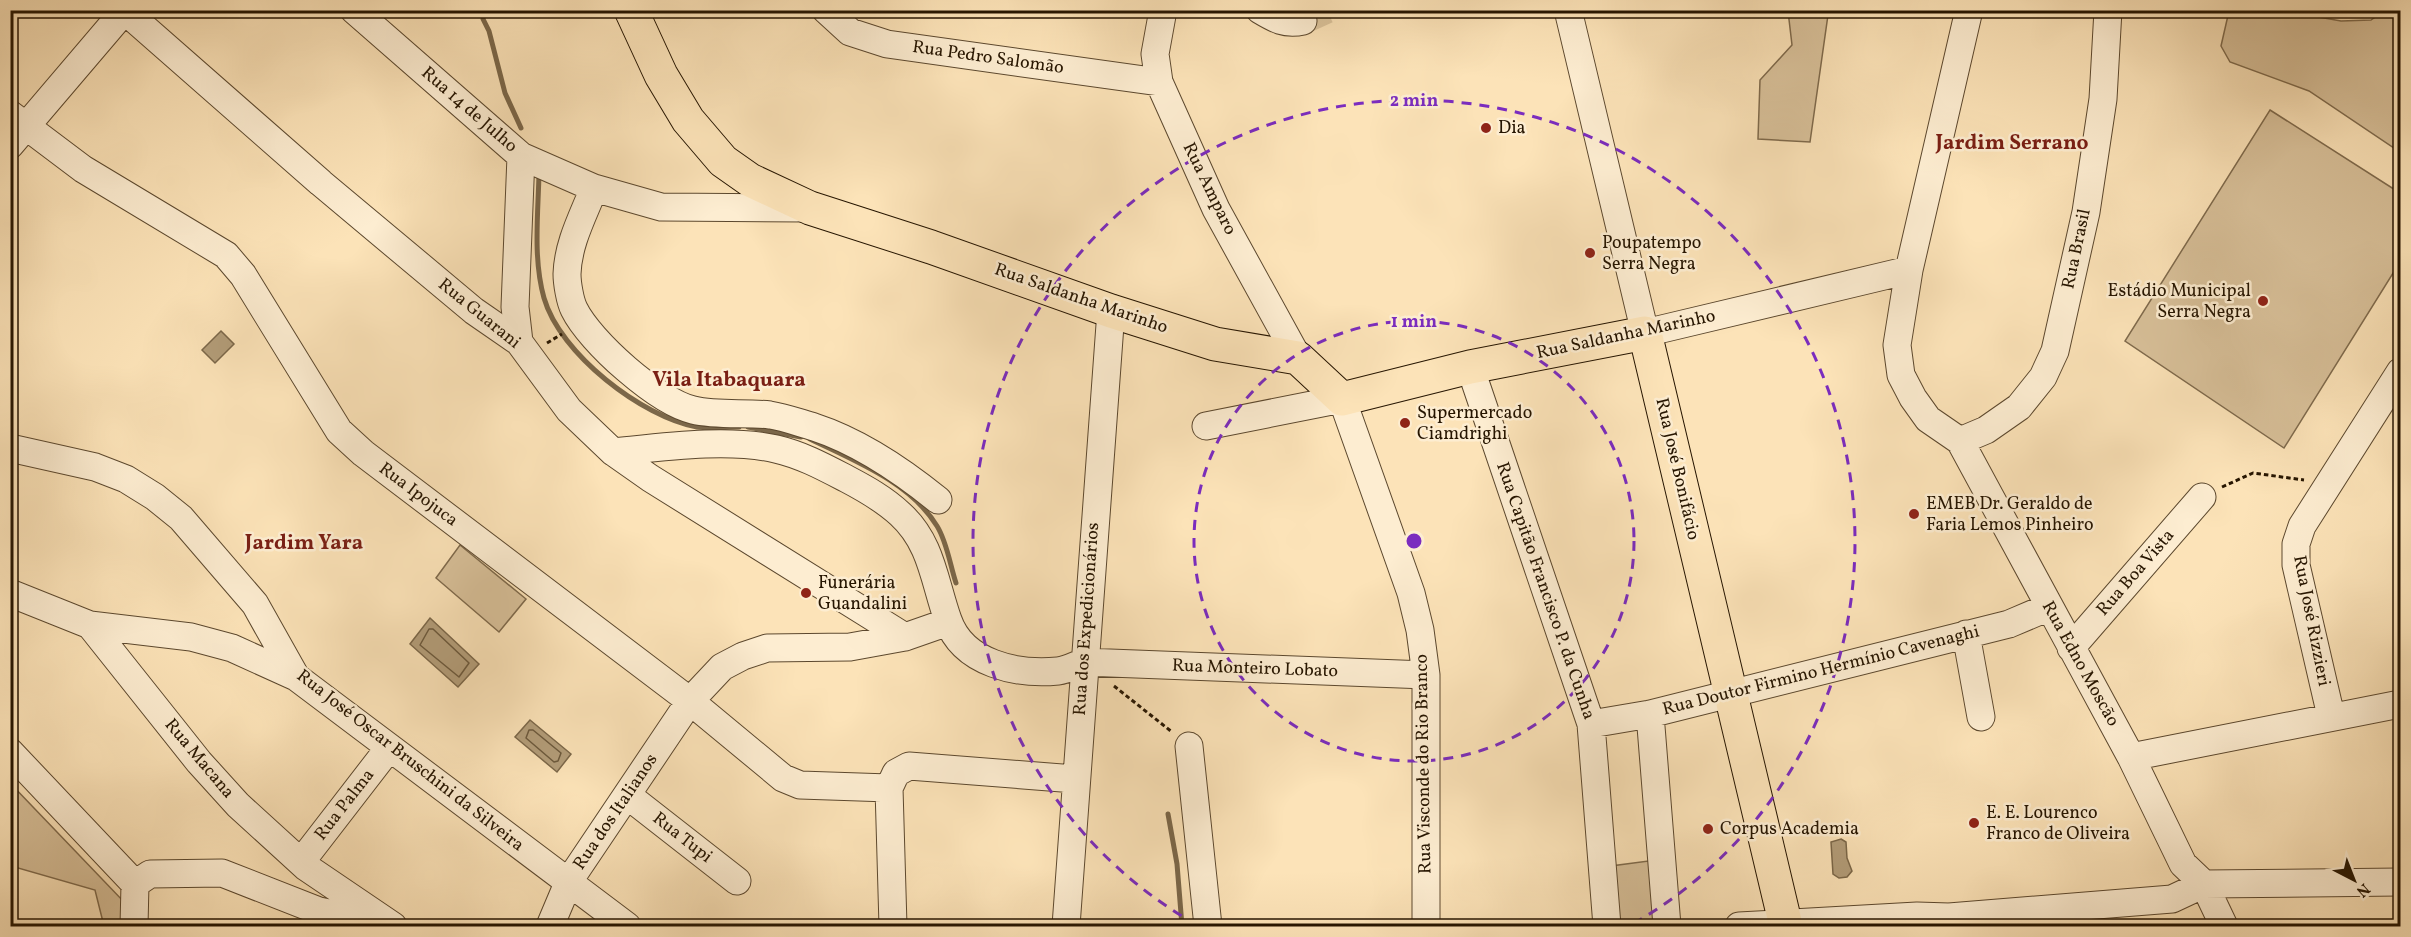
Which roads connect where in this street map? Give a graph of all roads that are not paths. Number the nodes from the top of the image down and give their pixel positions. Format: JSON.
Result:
{"nodes":[{"id":1,"x":354,"y":10,"type":"edge"},
{"id":2,"x":631,"y":10,"type":"edge"},
{"id":3,"x":826,"y":10,"type":"edge"},
{"id":4,"x":1260,"y":10,"type":"edge"},
{"id":5,"x":1568,"y":10,"type":"edge"},
{"id":6,"x":1969,"y":10,"type":"edge"},
{"id":7,"x":2108,"y":10,"type":"edge"},
{"id":8,"x":125,"y":11,"type":"edge"},
{"id":9,"x":1168,"y":11,"type":"edge"},
{"id":10,"x":853,"y":21,"type":"edge"},
{"id":11,"x":1303,"y":21,"type":"tunnel mouth"},
{"id":12,"x":1159,"y":82,"type":"junction"},
{"id":13,"x":16,"y":129,"type":"edge"},
{"id":14,"x":521,"y":156,"type":"junction"},
{"id":15,"x":594,"y":188,"type":"junction"},
{"id":16,"x":810,"y":208,"type":"junction"},
{"id":17,"x":1909,"y":270,"type":"junction"},
{"id":18,"x":1111,"y":311,"type":"junction"},
{"id":19,"x":1645,"y":333,"type":"junction"},
{"id":20,"x":519,"y":342,"type":"junction"},
{"id":21,"x":1298,"y":358,"type":"junction"},
{"id":22,"x":1470,"y":367,"type":"junction"},
{"id":23,"x":2400,"y":372,"type":"edge"},
{"id":24,"x":1342,"y":399,"type":"junction"},
{"id":25,"x":1206,"y":426,"type":"dead end"},
{"id":26,"x":1960,"y":441,"type":"junction"},
{"id":27,"x":10,"y":448,"type":"edge"},
{"id":28,"x":862,"y":449,"type":"junction"},
{"id":29,"x":614,"y":452,"type":"junction"},
{"id":30,"x":864,"y":483,"type":"junction"},
{"id":31,"x":2202,"y":497,"type":"road end"},
{"id":32,"x":938,"y":500,"type":"dead end"},
{"id":33,"x":10,"y":593,"type":"edge"},
{"id":34,"x":2049,"y":607,"type":"junction"},
{"id":35,"x":948,"y":622,"type":"junction"},
{"id":36,"x":90,"y":625,"type":"junction"},
{"id":37,"x":1966,"y":634,"type":"junction"},
{"id":38,"x":905,"y":637,"type":"junction"},
{"id":39,"x":2071,"y":648,"type":"junction"},
{"id":40,"x":1084,"y":662,"type":"junction"},
{"id":41,"x":1426,"y":675,"type":"junction"},
{"id":42,"x":296,"y":677,"type":"junction"},
{"id":43,"x":1729,"y":693,"type":"junction"},
{"id":44,"x":690,"y":702,"type":"junction"},
{"id":45,"x":2400,"y":704,"type":"edge"},
{"id":46,"x":1650,"y":714,"type":"junction"},
{"id":47,"x":2331,"y":716,"type":"junction"},
{"id":48,"x":1981,"y":717,"type":"dead end"},
{"id":49,"x":1591,"y":724,"type":"junction"},
{"id":50,"x":1189,"y":746,"type":"road end"},
{"id":51,"x":389,"y":748,"type":"junction"},
{"id":52,"x":10,"y":752,"type":"edge"},
{"id":53,"x":2131,"y":757,"type":"junction"},
{"id":54,"x":1075,"y":779,"type":"junction"},
{"id":55,"x":889,"y":788,"type":"junction"},
{"id":56,"x":627,"y":795,"type":"junction"},
{"id":57,"x":301,"y":862,"type":"junction"},
{"id":58,"x":569,"y":881,"type":"junction"},
{"id":59,"x":737,"y":881,"type":"dead end"},
{"id":60,"x":2400,"y":882,"type":"edge"},
{"id":61,"x":135,"y":884,"type":"junction"},
{"id":62,"x":2204,"y":884,"type":"junction"},
{"id":63,"x":1950,"y":922,"type":"edge"},
{"id":64,"x":1786,"y":925,"type":"edge"},
{"id":65,"x":393,"y":926,"type":"edge"},
{"id":66,"x":134,"y":927,"type":"edge"},
{"id":67,"x":550,"y":927,"type":"edge"},
{"id":68,"x":627,"y":927,"type":"edge"},
{"id":69,"x":892,"y":927,"type":"edge"},
{"id":70,"x":1066,"y":927,"type":"edge"},
{"id":71,"x":1208,"y":927,"type":"edge"},
{"id":72,"x":1426,"y":927,"type":"edge"},
{"id":73,"x":1606,"y":927,"type":"edge"},
{"id":74,"x":1667,"y":927,"type":"edge"},
{"id":75,"x":1740,"y":927,"type":"edge"},
{"id":76,"x":2224,"y":927,"type":"edge"}],
"edges":[{"from":1,"to":14,"type":"street","name":"Rua 14 de Julho"},
{"from":2,"to":16,"type":"main road","name":"Rua Saldanha Marinho"},
{"from":3,"to":10,"type":"street","name":"Rua Pedro Salomão"},
{"from":4,"to":11,"type":"street"},
{"from":5,"to":19,"type":"street","name":"Rua José Bonifácio"},
{"from":6,"to":17,"type":"street"},
{"from":7,"to":26,"type":"street","name":"Rua Brasil"},
{"from":8,"to":13,"type":"street"},
{"from":8,"to":20,"type":"street","name":"Rua Guarani"},
{"from":9,"to":12,"type":"street","name":"Rua Amparo"},
{"from":10,"to":12,"type":"street","name":"Rua Pedro Salomão"},
{"from":12,"to":21,"type":"street","name":"Rua Amparo"},
{"from":13,"to":44,"type":"street","name":"Rua Ipojuca"},
{"from":14,"to":15,"type":"street","name":"Rua 14 de Julho"},
{"from":14,"to":20,"type":"street"},
{"from":15,"to":16,"type":"street","name":"Rua 14 de Julho"},
{"from":15,"to":28,"type":"street"},
{"from":16,"to":18,"type":"main road","name":"Rua Saldanha Marinho"},
{"from":17,"to":19,"type":"street","name":"Rua Saldanha Marinho"},
{"from":17,"to":26,"type":"street"},
{"from":18,"to":21,"type":"main road","name":"Rua Saldanha Marinho"},
{"from":18,"to":40,"type":"street","name":"Rua dos Expedicionários"},
{"from":19,"to":22,"type":"main road","name":"Rua Saldanha Marinho"},
{"from":19,"to":43,"type":"main road","name":"Rua José Bonifácio"},
{"from":20,"to":29,"type":"street","name":"Rua Guarani"},
{"from":21,"to":24,"type":"main road"},
{"from":22,"to":24,"type":"main road","name":"Rua Saldanha Marinho"},
{"from":22,"to":49,"type":"street","name":"Rua Capitão Francisco P. da Cunha"},
{"from":23,"to":47,"type":"street","name":"Rua José Rizzieri"},
{"from":24,"to":25,"type":"street","name":"Rua Saldanha Marinho"},
{"from":24,"to":41,"type":"street","name":"Rua Visconde do Rio Branco"},
{"from":26,"to":34,"type":"street","name":"Rua Edno Moscão"},
{"from":27,"to":42,"type":"street","name":"Rua José Oscar Bruschini da Silveira"},
{"from":28,"to":30,"type":"street"},
{"from":28,"to":32,"type":"street"},
{"from":29,"to":30,"type":"street"},
{"from":29,"to":38,"type":"street","name":"Rua Guarani"},
{"from":30,"to":35,"type":"street"},
{"from":31,"to":39,"type":"street","name":"Rua Boa Vista"},
{"from":33,"to":36,"type":"street","name":"Rua Macana"},
{"from":34,"to":37,"type":"street","name":"Rua Doutor Firmino Hermínio Cavenaghi"},
{"from":34,"to":39,"type":"street","name":"Rua Edno Moscão"},
{"from":35,"to":38,"type":"street","name":"Rua dos Italianos"},
{"from":35,"to":40,"type":"street","name":"Rua Monteiro Lobato"},
{"from":36,"to":42,"type":"street"},
{"from":36,"to":57,"type":"street","name":"Rua Macana"},
{"from":37,"to":43,"type":"street","name":"Rua Doutor Firmino Hermínio Cavenaghi"},
{"from":37,"to":48,"type":"street"},
{"from":38,"to":44,"type":"street","name":"Rua dos Italianos"},
{"from":39,"to":53,"type":"street","name":"Rua Edno Moscão"},
{"from":40,"to":41,"type":"street","name":"Rua Monteiro Lobato"},
{"from":40,"to":54,"type":"street","name":"Rua dos Expedicionários"},
{"from":41,"to":72,"type":"street","name":"Rua Visconde do Rio Branco"},
{"from":42,"to":51,"type":"street","name":"Rua José Oscar Bruschini da Silveira"},
{"from":43,"to":46,"type":"street","name":"Rua Doutor Firmino Hermínio Cavenaghi"},
{"from":43,"to":64,"type":"main road","name":"Rua José Bonifácio"},
{"from":44,"to":55,"type":"street","name":"Rua Ipojuca"},
{"from":44,"to":56,"type":"street","name":"Rua dos Italianos"},
{"from":45,"to":47,"type":"street"},
{"from":46,"to":49,"type":"street","name":"Rua Doutor Firmino Hermínio Cavenaghi"},
{"from":46,"to":74,"type":"street"},
{"from":47,"to":53,"type":"street"},
{"from":49,"to":73,"type":"street","name":"Rua Capitão Francisco P. da Cunha"},
{"from":50,"to":71,"type":"street"},
{"from":51,"to":57,"type":"street","name":"Rua Palma"},
{"from":51,"to":58,"type":"street","name":"Rua José Oscar Bruschini da Silveira"},
{"from":52,"to":61,"type":"street"},
{"from":53,"to":62,"type":"street","name":"Rua Edno Moscão"},
{"from":54,"to":55,"type":"street"},
{"from":54,"to":70,"type":"street","name":"Rua dos Expedicionários"},
{"from":55,"to":69,"type":"street"},
{"from":56,"to":58,"type":"street","name":"Rua dos Italianos"},
{"from":56,"to":59,"type":"street","name":"Rua Tupi"},
{"from":57,"to":65,"type":"street","name":"Rua Macana"},
{"from":58,"to":67,"type":"street","name":"Rua dos Italianos"},
{"from":58,"to":68,"type":"street","name":"Rua José Oscar Bruschini da Silveira"},
{"from":60,"to":62,"type":"street"},
{"from":61,"to":65,"type":"street"},
{"from":61,"to":66,"type":"street"},
{"from":62,"to":63,"type":"street"},
{"from":62,"to":76,"type":"street"},
{"from":63,"to":64,"type":"street"},
{"from":64,"to":75,"type":"street"}]}
